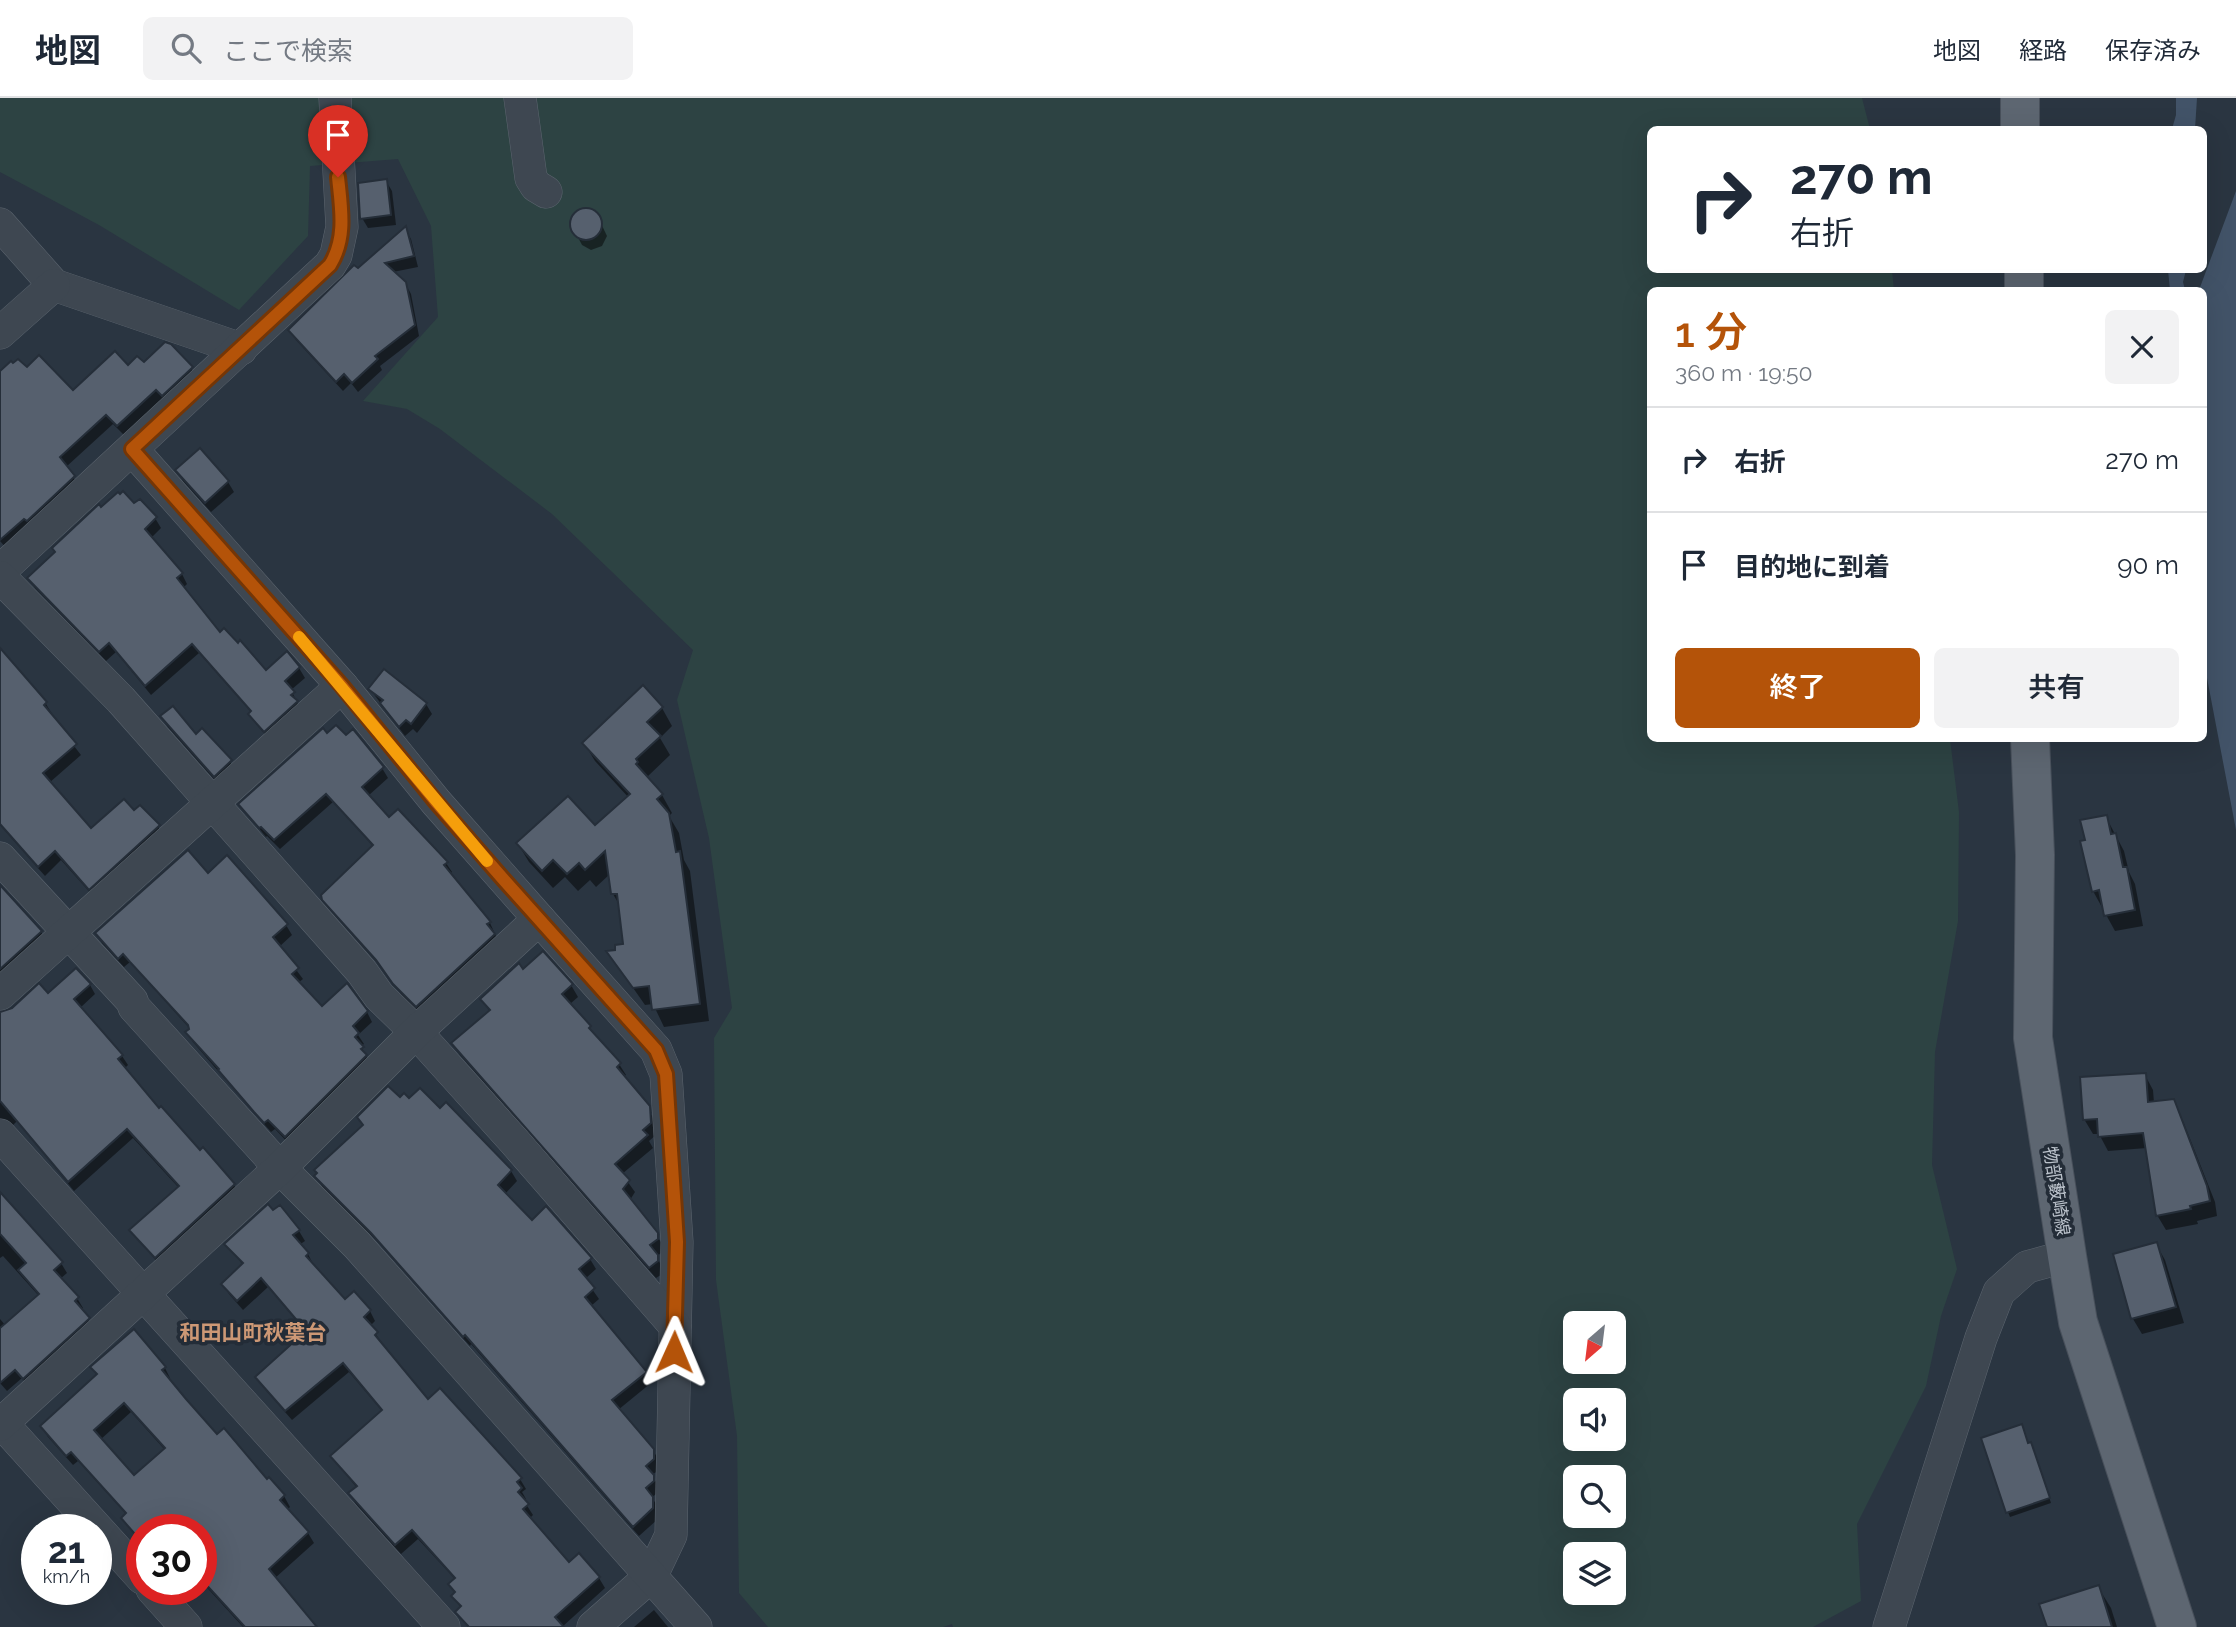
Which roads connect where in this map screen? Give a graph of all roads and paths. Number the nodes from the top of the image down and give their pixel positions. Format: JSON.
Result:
{"nodes":[{"id":1,"x":335,"y":98,"type":"edge"},
{"id":2,"x":520,"y":98,"type":"edge"},
{"id":3,"x":2020,"y":98,"type":"edge"},
{"id":4,"x":2020,"y":126,"type":"edge"},
{"id":5,"x":546,"y":192,"type":"dead end"},
{"id":6,"x":0,"y":224,"type":"edge"},
{"id":7,"x":54,"y":285,"type":"junction"},
{"id":8,"x":0,"y":333,"type":"edge"},
{"id":9,"x":241,"y":349,"type":"junction"},
{"id":10,"x":132,"y":449,"type":"junction"},
{"id":11,"x":0,"y":571,"type":"edge"},
{"id":12,"x":0,"y":577,"type":"edge"},
{"id":13,"x":342,"y":686,"type":"junction"},
{"id":14,"x":2030,"y":742,"type":"edge"},
{"id":15,"x":212,"y":803,"type":"junction"},
{"id":16,"x":0,"y":858,"type":"edge"},
{"id":17,"x":538,"y":919,"type":"junction"},
{"id":18,"x":69,"y":932,"type":"junction"},
{"id":19,"x":0,"y":994,"type":"edge"},
{"id":20,"x":416,"y":1032,"type":"junction"},
{"id":21,"x":0,"y":1135,"type":"edge"},
{"id":22,"x":280,"y":1168,"type":"junction"},
{"id":23,"x":2067,"y":1256,"type":"junction"},
{"id":24,"x":142,"y":1294,"type":"junction"},
{"id":25,"x":675,"y":1326,"type":"junction"},
{"id":26,"x":1,"y":1423,"type":"edge"},
{"id":27,"x":126,"y":1560,"type":"edge"},
{"id":28,"x":652,"y":1575,"type":"junction"},
{"id":29,"x":167,"y":1605,"type":"edge"},
{"id":30,"x":187,"y":1627,"type":"edge"},
{"id":31,"x":444,"y":1627,"type":"edge"},
{"id":32,"x":593,"y":1627,"type":"edge"},
{"id":33,"x":696,"y":1627,"type":"edge"},
{"id":34,"x":1889,"y":1627,"type":"edge"},
{"id":35,"x":2177,"y":1627,"type":"edge"}],
"edges":[{"from":1,"to":9,"type":"street"},
{"from":2,"to":5,"type":"street"},
{"from":3,"to":4,"type":"main road"},
{"from":6,"to":7,"type":"street"},
{"from":7,"to":8,"type":"street"},
{"from":7,"to":9,"type":"street"},
{"from":9,"to":10,"type":"street"},
{"from":10,"to":11,"type":"street"},
{"from":10,"to":13,"type":"street"},
{"from":12,"to":15,"type":"street"},
{"from":13,"to":15,"type":"street"},
{"from":13,"to":17,"type":"street"},
{"from":14,"to":23,"type":"main road","name":"物部藪崎線"},
{"from":15,"to":18,"type":"street"},
{"from":15,"to":20,"type":"street"},
{"from":16,"to":18,"type":"street"},
{"from":17,"to":20,"type":"street"},
{"from":17,"to":25,"type":"street"},
{"from":18,"to":19,"type":"street"},
{"from":18,"to":22,"type":"street"},
{"from":20,"to":22,"type":"street"},
{"from":20,"to":25,"type":"street"},
{"from":21,"to":24,"type":"street"},
{"from":22,"to":24,"type":"street"},
{"from":22,"to":28,"type":"street"},
{"from":23,"to":34,"type":"street"},
{"from":23,"to":35,"type":"main road","name":"物部藪崎線"},
{"from":24,"to":26,"type":"street"},
{"from":24,"to":31,"type":"street"},
{"from":25,"to":28,"type":"street"},
{"from":26,"to":27,"type":"street"},
{"from":28,"to":32,"type":"street"},
{"from":28,"to":33,"type":"street"},
{"from":29,"to":30,"type":"street"}]}
